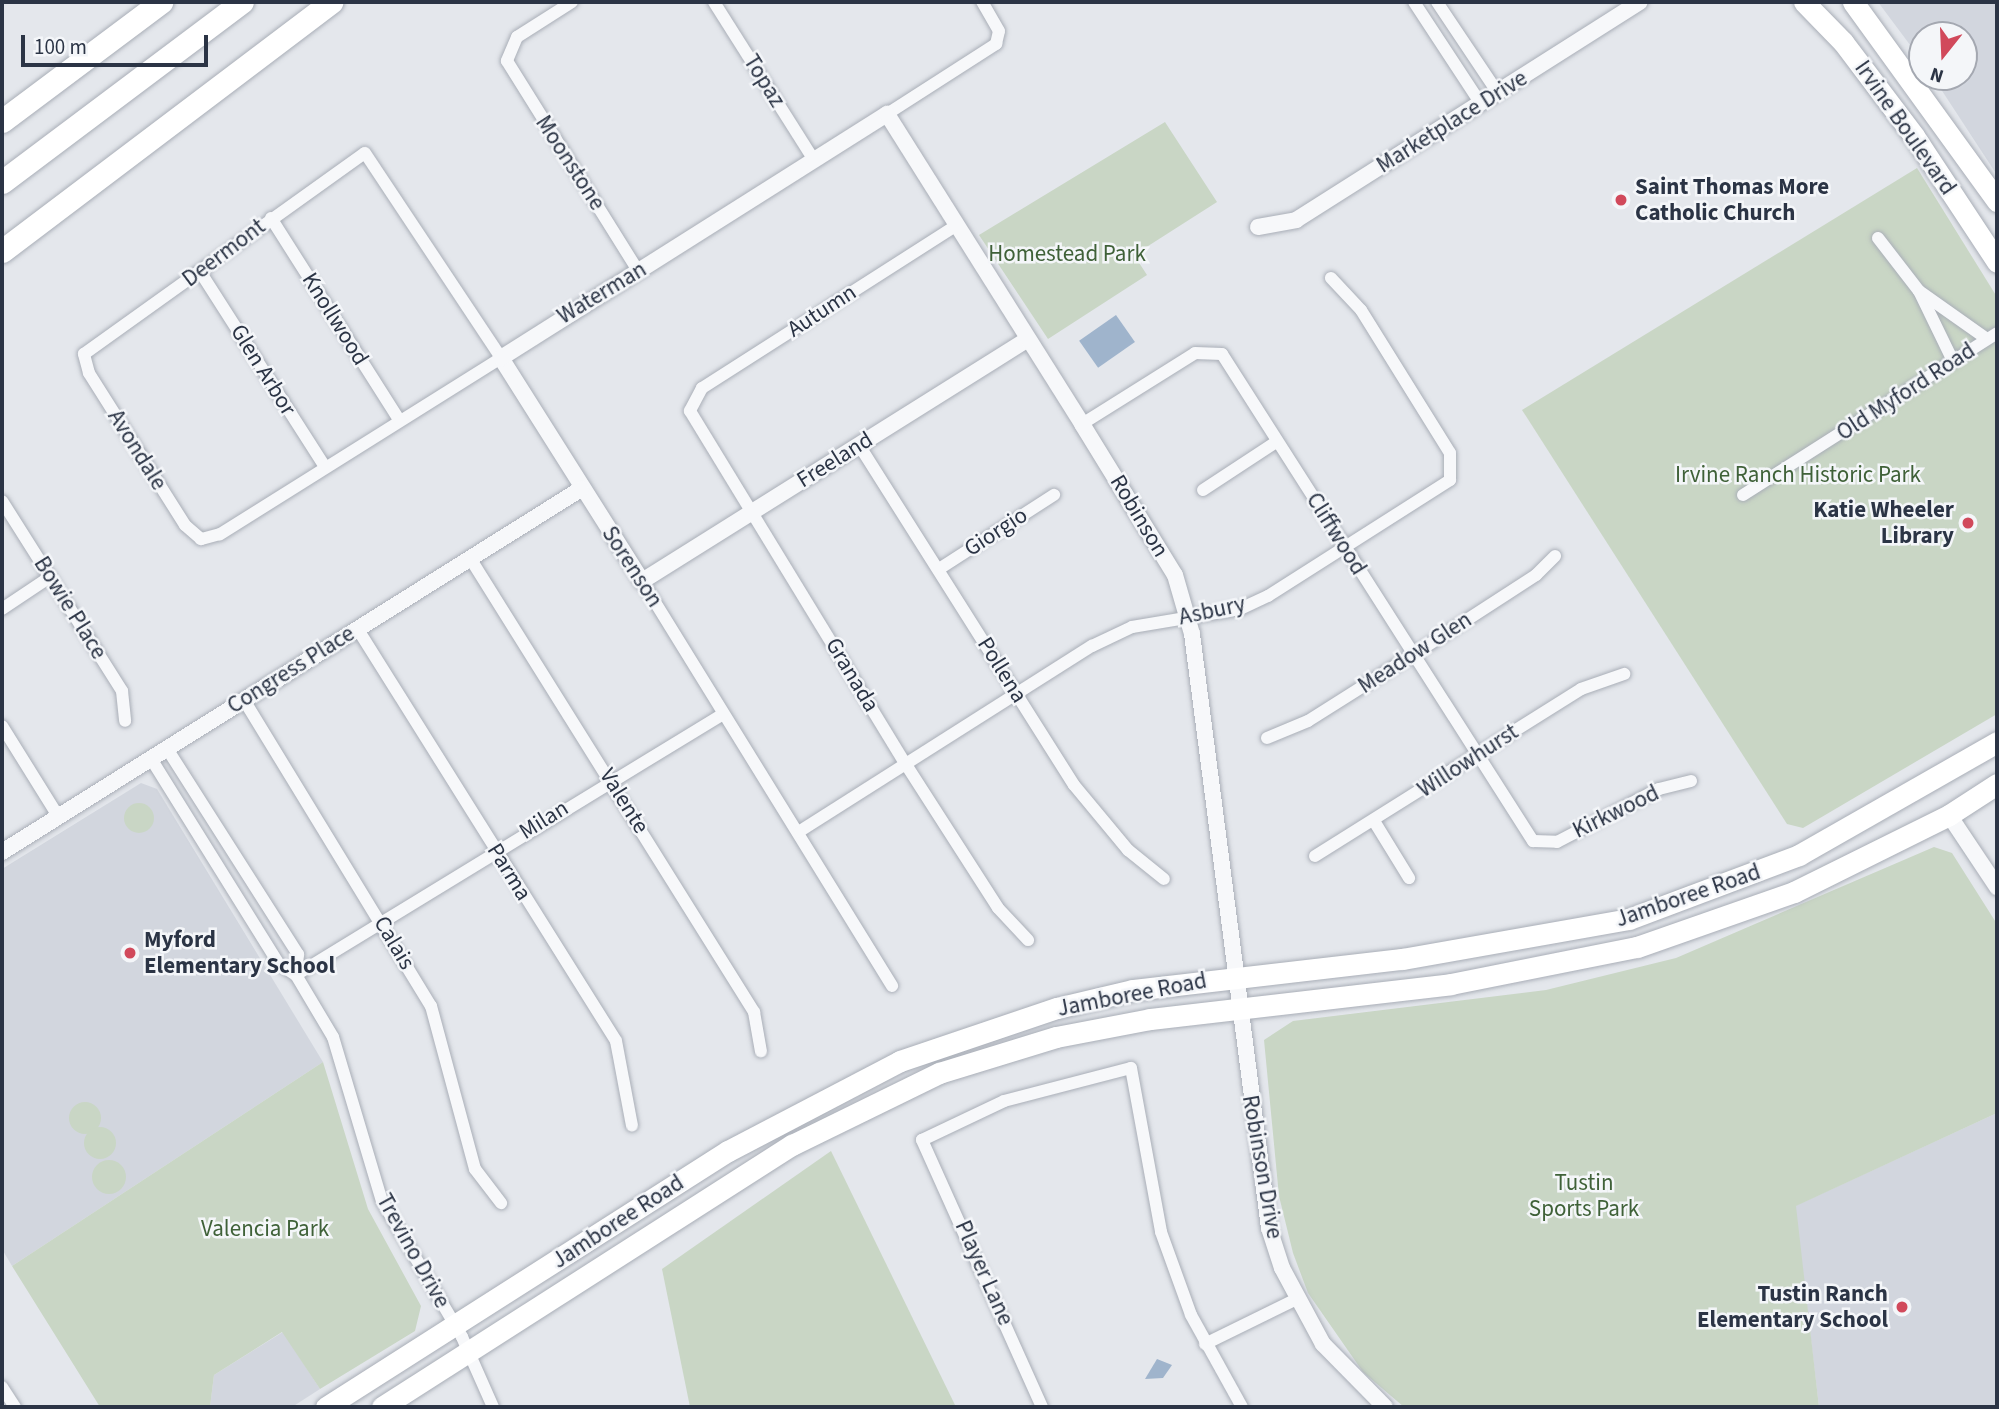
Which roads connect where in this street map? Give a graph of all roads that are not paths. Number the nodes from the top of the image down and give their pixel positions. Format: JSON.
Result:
{"nodes":[{"id":1,"x":161,"y":2,"type":"edge"},
{"id":2,"x":242,"y":2,"type":"edge"},
{"id":3,"x":331,"y":2,"type":"edge"},
{"id":4,"x":572,"y":2,"type":"edge"},
{"id":5,"x":713,"y":2,"type":"edge"},
{"id":6,"x":982,"y":2,"type":"edge"},
{"id":7,"x":1414,"y":2,"type":"edge"},
{"id":8,"x":1437,"y":2,"type":"edge"},
{"id":9,"x":1640,"y":2,"type":"edge"},
{"id":10,"x":1804,"y":2,"type":"edge"},
{"id":11,"x":1853,"y":2,"type":"edge"},
{"id":12,"x":1498,"y":93,"type":"junction"},
{"id":13,"x":1481,"y":104,"type":"junction"},
{"id":14,"x":887,"y":114,"type":"junction"},
{"id":15,"x":2,"y":121,"type":"edge"},
{"id":16,"x":365,"y":153,"type":"joint"},
{"id":17,"x":814,"y":160,"type":"junction"},
{"id":18,"x":2,"y":182,"type":"edge"},
{"id":19,"x":1997,"y":201,"type":"edge"},
{"id":20,"x":271,"y":218,"type":"junction"},
{"id":21,"x":957,"y":225,"type":"junction"},
{"id":22,"x":1258,"y":228,"type":"dead end"},
{"id":23,"x":1878,"y":238,"type":"dead end"},
{"id":24,"x":2,"y":251,"type":"edge"},
{"id":25,"x":1997,"y":262,"type":"edge"},
{"id":26,"x":638,"y":271,"type":"junction"},
{"id":27,"x":201,"y":273,"type":"junction"},
{"id":28,"x":1331,"y":278,"type":"dead end"},
{"id":29,"x":1919,"y":290,"type":"junction"},
{"id":30,"x":1992,"y":336,"type":"edge"},
{"id":31,"x":1028,"y":339,"type":"junction"},
{"id":32,"x":84,"y":354,"type":"joint"},
{"id":33,"x":501,"y":358,"type":"junction"},
{"id":34,"x":1953,"y":361,"type":"junction"},
{"id":35,"x":690,"y":402,"type":"joint"},
{"id":36,"x":399,"y":420,"type":"junction"},
{"id":37,"x":1082,"y":424,"type":"junction"},
{"id":38,"x":1276,"y":442,"type":"junction"},
{"id":39,"x":859,"y":445,"type":"junction"},
{"id":40,"x":325,"y":467,"type":"junction"},
{"id":41,"x":581,"y":489,"type":"junction"},
{"id":42,"x":1203,"y":490,"type":"dead end"},
{"id":43,"x":1054,"y":495,"type":"dead end"},
{"id":44,"x":1743,"y":495,"type":"dead end"},
{"id":45,"x":2,"y":500,"type":"edge"},
{"id":46,"x":753,"y":512,"type":"junction"},
{"id":47,"x":201,"y":539,"type":"joint"},
{"id":48,"x":1346,"y":548,"type":"junction"},
{"id":49,"x":1555,"y":556,"type":"dead end"},
{"id":50,"x":470,"y":558,"type":"junction"},
{"id":51,"x":939,"y":569,"type":"junction"},
{"id":52,"x":50,"y":577,"type":"junction"},
{"id":53,"x":642,"y":582,"type":"junction"},
{"id":54,"x":2,"y":609,"type":"edge"},
{"id":55,"x":1188,"y":617,"type":"junction"},
{"id":56,"x":357,"y":628,"type":"junction"},
{"id":57,"x":1411,"y":656,"type":"junction"},
{"id":58,"x":1624,"y":674,"type":"dead end"},
{"id":59,"x":1016,"y":693,"type":"junction"},
{"id":60,"x":244,"y":700,"type":"junction"},
{"id":61,"x":723,"y":714,"type":"junction"},
{"id":62,"x":125,"y":721,"type":"dead end"},
{"id":63,"x":2,"y":726,"type":"edge"},
{"id":64,"x":1267,"y":738,"type":"dead end"},
{"id":65,"x":1997,"y":742,"type":"edge"},
{"id":66,"x":166,"y":747,"type":"junction"},
{"id":67,"x":1475,"y":755,"type":"junction"},
{"id":68,"x":150,"y":757,"type":"junction"},
{"id":69,"x":905,"y":762,"type":"junction"},
{"id":70,"x":610,"y":779,"type":"junction"},
{"id":71,"x":1691,"y":781,"type":"dead end"},
{"id":72,"x":1997,"y":784,"type":"edge"},
{"id":73,"x":1949,"y":815,"type":"junction"},
{"id":74,"x":58,"y":816,"type":"junction"},
{"id":75,"x":1374,"y":821,"type":"junction"},
{"id":76,"x":800,"y":831,"type":"junction"},
{"id":77,"x":1541,"y":844,"type":"joint"},
{"id":78,"x":495,"y":851,"type":"junction"},
{"id":79,"x":2,"y":852,"type":"edge"},
{"id":80,"x":1315,"y":856,"type":"dead end"},
{"id":81,"x":1409,"y":878,"type":"dead end"},
{"id":82,"x":1164,"y":879,"type":"dead end"},
{"id":83,"x":1997,"y":887,"type":"edge"},
{"id":84,"x":382,"y":922,"type":"junction"},
{"id":85,"x":1028,"y":940,"type":"dead end"},
{"id":86,"x":296,"y":975,"type":"junction"},
{"id":87,"x":1236,"y":975,"type":"junction"},
{"id":88,"x":892,"y":986,"type":"dead end"},
{"id":89,"x":1238,"y":1007,"type":"junction"},
{"id":90,"x":761,"y":1051,"type":"dead end"},
{"id":91,"x":632,"y":1126,"type":"dead end"},
{"id":92,"x":501,"y":1203,"type":"dead end"},
{"id":93,"x":1297,"y":1299,"type":"junction"},
{"id":94,"x":455,"y":1325,"type":"junction"},
{"id":95,"x":1205,"y":1344,"type":"junction"},
{"id":96,"x":470,"y":1351,"type":"junction"},
{"id":97,"x":2,"y":1387,"type":"edge"},
{"id":98,"x":15,"y":1407,"type":"edge"},
{"id":99,"x":326,"y":1407,"type":"edge"},
{"id":100,"x":382,"y":1407,"type":"edge"},
{"id":101,"x":493,"y":1407,"type":"edge"},
{"id":102,"x":1042,"y":1407,"type":"edge"},
{"id":103,"x":1242,"y":1407,"type":"edge"},
{"id":104,"x":1385,"y":1407,"type":"edge"}],
"edges":[{"from":1,"to":15,"type":"highway"},
{"from":2,"to":18,"type":"highway"},
{"from":3,"to":24,"type":"highway"},
{"from":4,"to":26,"type":"street","name":"Moonstone"},
{"from":5,"to":17,"type":"street","name":"Topaz"},
{"from":6,"to":14,"type":"street","name":"Waterman"},
{"from":7,"to":13,"type":"street"},
{"from":8,"to":12,"type":"street"},
{"from":9,"to":12,"type":"street","name":"Marketplace Drive"},
{"from":10,"to":25,"type":"main road","name":"Irvine Boulevard"},
{"from":11,"to":19,"type":"main road","name":"Irvine Boulevard"},
{"from":12,"to":13,"type":"street","name":"Marketplace Drive"},
{"from":13,"to":22,"type":"street","name":"Marketplace Drive"},
{"from":14,"to":17,"type":"street","name":"Waterman"},
{"from":14,"to":21,"type":"street","name":"Robinson"},
{"from":16,"to":20,"type":"street","name":"Deermont"},
{"from":16,"to":33,"type":"street","name":"Sorenson"},
{"from":17,"to":26,"type":"street","name":"Waterman"},
{"from":20,"to":27,"type":"street","name":"Deermont"},
{"from":20,"to":36,"type":"street","name":"Knollwood"},
{"from":21,"to":31,"type":"street","name":"Robinson"},
{"from":21,"to":35,"type":"street","name":"Autumn"},
{"from":23,"to":29,"type":"street"},
{"from":26,"to":33,"type":"street","name":"Waterman"},
{"from":27,"to":32,"type":"street","name":"Deermont"},
{"from":27,"to":40,"type":"street","name":"Glen Arbor"},
{"from":28,"to":48,"type":"street","name":"Asbury"},
{"from":29,"to":30,"type":"street"},
{"from":29,"to":34,"type":"street"},
{"from":30,"to":34,"type":"street","name":"Old Myford Road"},
{"from":31,"to":37,"type":"street","name":"Robinson"},
{"from":31,"to":39,"type":"street","name":"Freeland"},
{"from":32,"to":47,"type":"street","name":"Avondale"},
{"from":33,"to":36,"type":"street","name":"Waterman"},
{"from":33,"to":41,"type":"street","name":"Sorenson"},
{"from":34,"to":44,"type":"street","name":"Old Myford Road"},
{"from":35,"to":46,"type":"street","name":"Granada"},
{"from":36,"to":40,"type":"street","name":"Waterman"},
{"from":37,"to":38,"type":"street","name":"Cliffwood"},
{"from":37,"to":55,"type":"street","name":"Robinson"},
{"from":38,"to":42,"type":"street"},
{"from":38,"to":48,"type":"street","name":"Cliffwood"},
{"from":39,"to":46,"type":"street","name":"Freeland"},
{"from":39,"to":51,"type":"street","name":"Pollena"},
{"from":40,"to":47,"type":"street","name":"Waterman"},
{"from":41,"to":50,"type":"street","name":"Congress Place"},
{"from":41,"to":53,"type":"street","name":"Sorenson"},
{"from":43,"to":51,"type":"street","name":"Giorgio"},
{"from":45,"to":52,"type":"street","name":"Bowie Place"},
{"from":46,"to":53,"type":"street","name":"Freeland"},
{"from":46,"to":69,"type":"street","name":"Granada"},
{"from":48,"to":55,"type":"street","name":"Asbury"},
{"from":48,"to":57,"type":"street","name":"Cliffwood"},
{"from":49,"to":57,"type":"street","name":"Meadow Glen"},
{"from":50,"to":56,"type":"street","name":"Congress Place"},
{"from":50,"to":70,"type":"street","name":"Valente"},
{"from":51,"to":59,"type":"street","name":"Pollena"},
{"from":52,"to":54,"type":"street"},
{"from":52,"to":62,"type":"street","name":"Bowie Place"},
{"from":53,"to":61,"type":"street","name":"Sorenson"},
{"from":55,"to":59,"type":"street","name":"Asbury"},
{"from":55,"to":87,"type":"street","name":"Robinson"},
{"from":56,"to":60,"type":"street","name":"Congress Place"},
{"from":56,"to":78,"type":"street","name":"Parma"},
{"from":57,"to":64,"type":"street","name":"Meadow Glen"},
{"from":57,"to":67,"type":"street","name":"Cliffwood"},
{"from":58,"to":67,"type":"street","name":"Willowhurst"},
{"from":59,"to":69,"type":"street","name":"Asbury"},
{"from":59,"to":82,"type":"street","name":"Pollena"},
{"from":60,"to":66,"type":"street","name":"Congress Place"},
{"from":60,"to":84,"type":"street","name":"Calais"},
{"from":61,"to":70,"type":"street","name":"Milan"},
{"from":61,"to":76,"type":"street","name":"Sorenson"},
{"from":63,"to":74,"type":"street"},
{"from":65,"to":87,"type":"main road","name":"Jamboree Road"},
{"from":66,"to":68,"type":"street","name":"Congress Place"},
{"from":66,"to":86,"type":"street","name":"Trevino Drive"},
{"from":67,"to":75,"type":"street","name":"Willowhurst"},
{"from":67,"to":77,"type":"street","name":"Cliffwood"},
{"from":68,"to":74,"type":"street","name":"Congress Place"},
{"from":68,"to":86,"type":"street","name":"Trevino Drive"},
{"from":69,"to":76,"type":"street","name":"Asbury"},
{"from":69,"to":85,"type":"street","name":"Granada"},
{"from":70,"to":78,"type":"street","name":"Milan"},
{"from":70,"to":90,"type":"street","name":"Valente"},
{"from":71,"to":77,"type":"street","name":"Kirkwood"},
{"from":72,"to":73,"type":"main road","name":"Jamboree Road"},
{"from":73,"to":83,"type":"street"},
{"from":73,"to":89,"type":"main road","name":"Jamboree Road"},
{"from":74,"to":79,"type":"street","name":"Congress Place"},
{"from":75,"to":80,"type":"street","name":"Willowhurst"},
{"from":75,"to":81,"type":"street"},
{"from":76,"to":88,"type":"street","name":"Sorenson"},
{"from":78,"to":84,"type":"street","name":"Milan"},
{"from":78,"to":91,"type":"street","name":"Parma"},
{"from":84,"to":86,"type":"street","name":"Milan"},
{"from":84,"to":92,"type":"street","name":"Calais"},
{"from":86,"to":94,"type":"street","name":"Trevino Drive"},
{"from":87,"to":89,"type":"street","name":"Robinson Drive"},
{"from":87,"to":94,"type":"main road","name":"Jamboree Road"},
{"from":89,"to":93,"type":"street","name":"Robinson Drive"},
{"from":89,"to":96,"type":"main road","name":"Jamboree Road"},
{"from":93,"to":95,"type":"street"},
{"from":93,"to":104,"type":"street","name":"Robinson Drive"},
{"from":94,"to":96,"type":"street","name":"Trevino Drive"},
{"from":94,"to":99,"type":"main road","name":"Jamboree Road"},
{"from":95,"to":102,"type":"street","name":"Player Lane"},
{"from":95,"to":103,"type":"street"},
{"from":96,"to":100,"type":"main road","name":"Jamboree Road"},
{"from":96,"to":101,"type":"street","name":"Trevino Drive"},
{"from":97,"to":98,"type":"street"}]}
